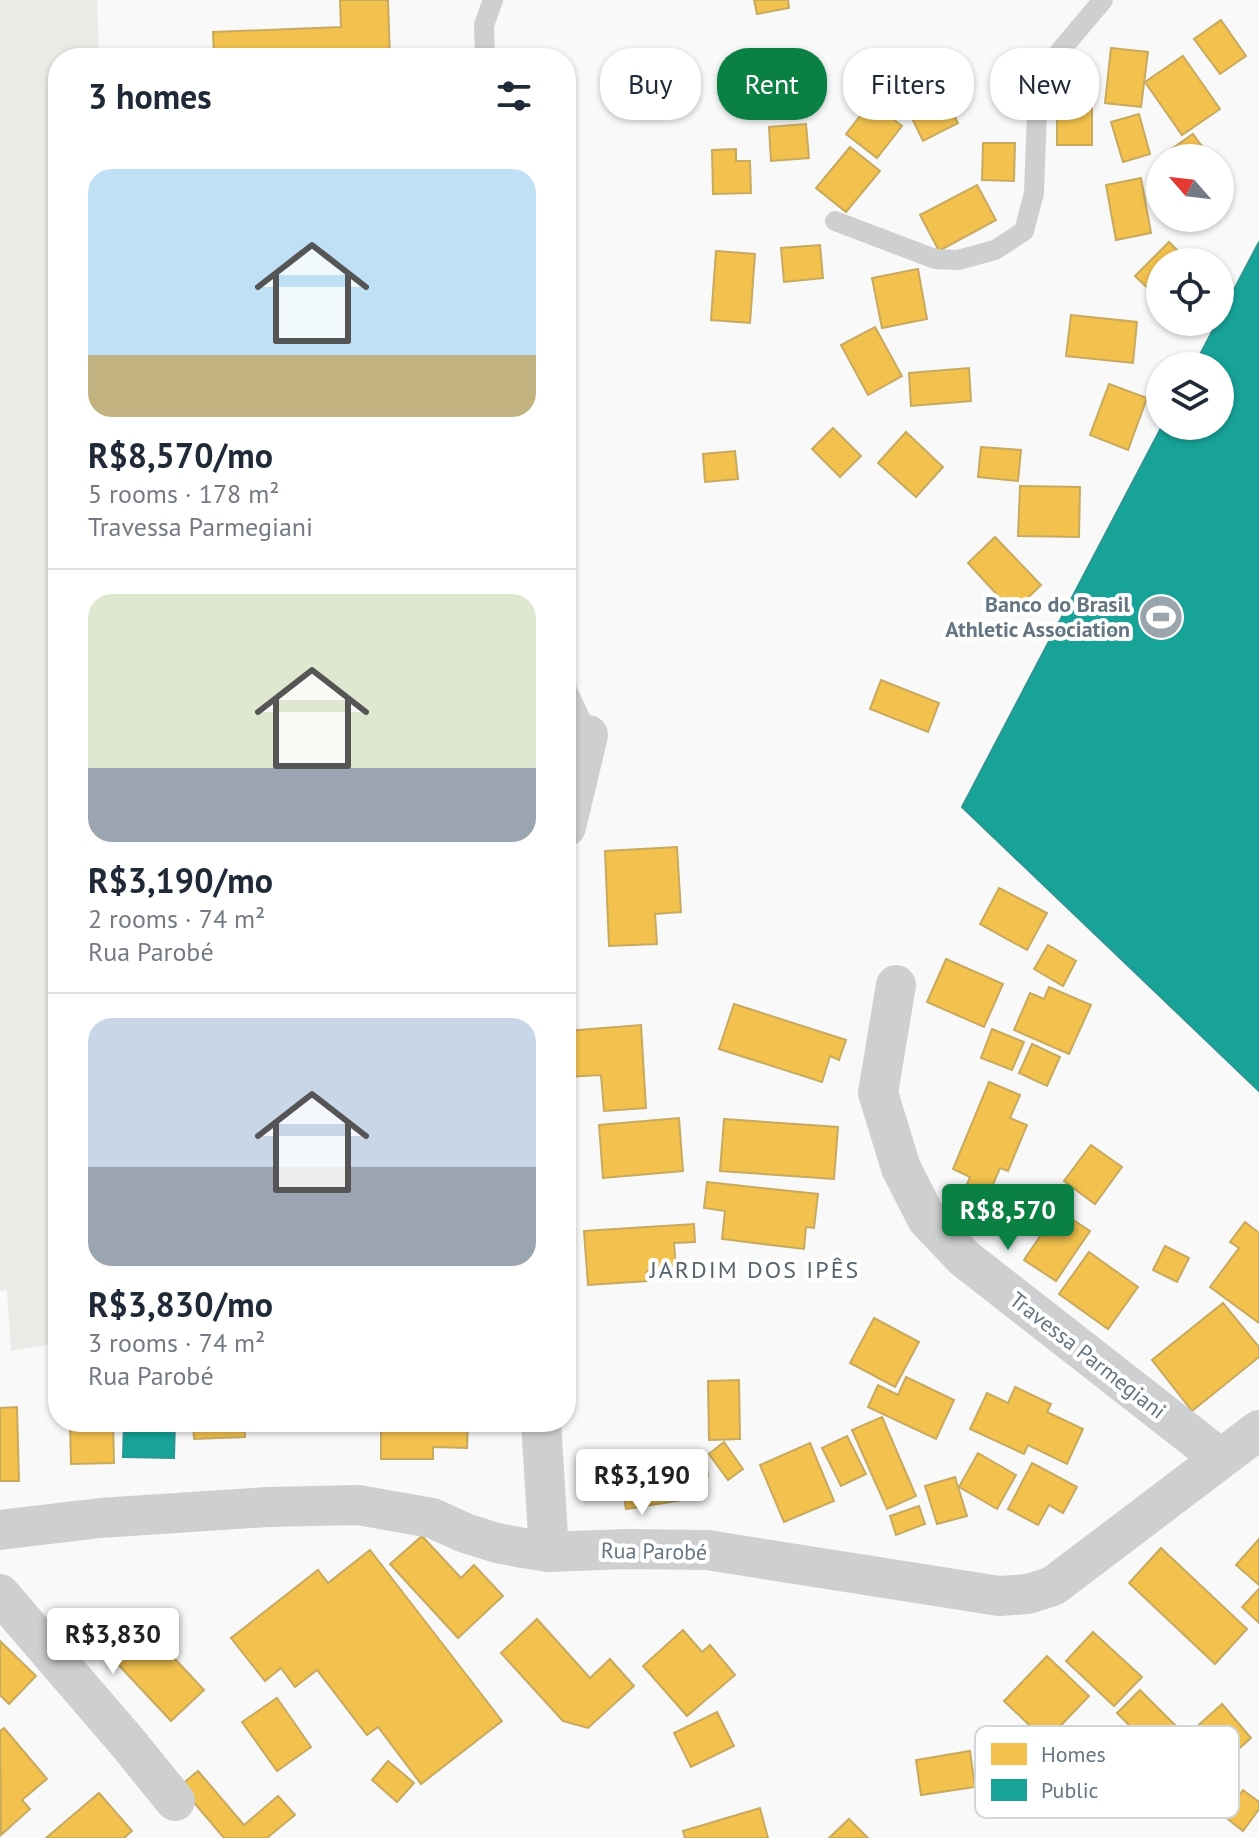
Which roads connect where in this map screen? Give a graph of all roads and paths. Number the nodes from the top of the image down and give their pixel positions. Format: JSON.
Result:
{"nodes":[{"id":1,"x":493,"y":0,"type":"edge"},
{"id":2,"x":1103,"y":0,"type":"edge"},
{"id":3,"x":485,"y":48,"type":"edge"},
{"id":4,"x":835,"y":221,"type":"dead end"},
{"id":5,"x":576,"y":709,"type":"edge"},
{"id":6,"x":588,"y":735,"type":"joint"},
{"id":7,"x":576,"y":785,"type":"edge"},
{"id":8,"x":896,"y":985,"type":"dead end"},
{"id":9,"x":1259,"y":1430,"type":"edge"},
{"id":10,"x":542,"y":1432,"type":"edge"},
{"id":11,"x":1220,"y":1458,"type":"junction"},
{"id":12,"x":0,"y":1530,"type":"edge"},
{"id":13,"x":549,"y":1552,"type":"junction"},
{"id":14,"x":0,"y":1594,"type":"edge"},
{"id":15,"x":175,"y":1801,"type":"dead end"}],
"edges":[{"from":1,"to":3,"type":"lane"},
{"from":2,"to":4,"type":"lane"},
{"from":5,"to":6,"type":"lane"},
{"from":6,"to":7,"type":"street"},
{"from":8,"to":11,"type":"street","name":"Travessa Parmegiani"},
{"from":9,"to":11,"type":"street","name":"Rua Parobé"},
{"from":10,"to":13,"type":"street"},
{"from":11,"to":13,"type":"street","name":"Rua Parobé"},
{"from":12,"to":13,"type":"street","name":"Rua Parobé"},
{"from":14,"to":15,"type":"street"}]}
